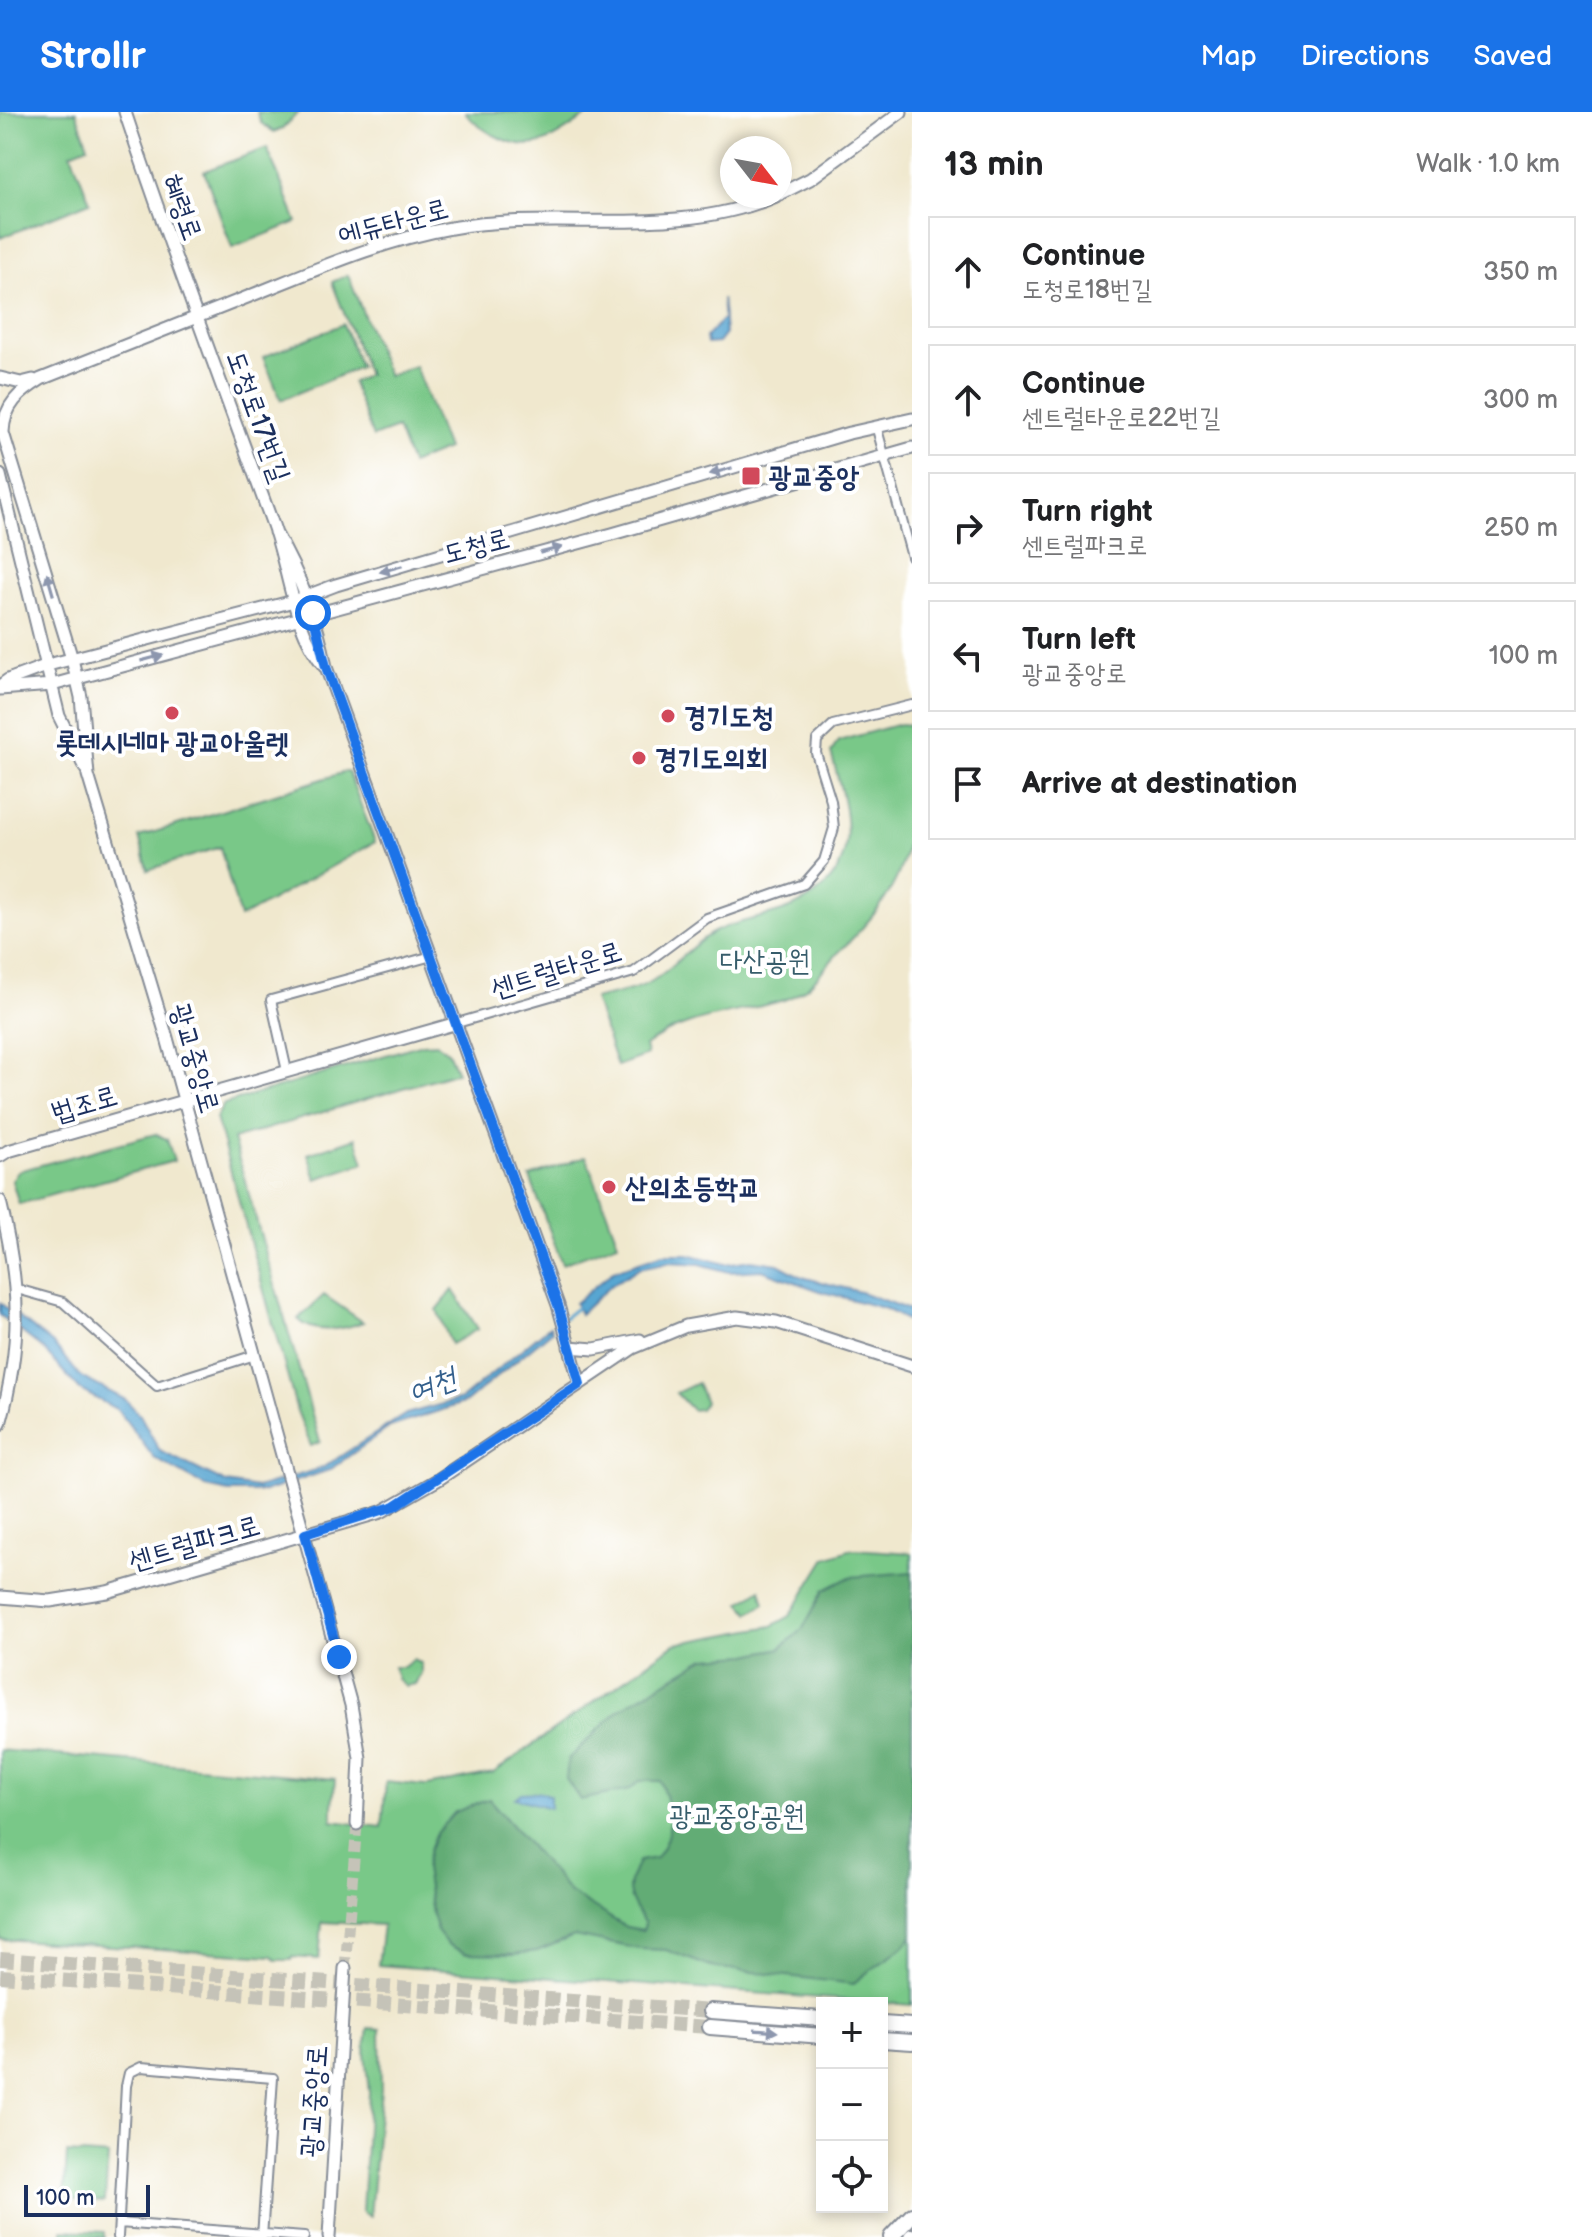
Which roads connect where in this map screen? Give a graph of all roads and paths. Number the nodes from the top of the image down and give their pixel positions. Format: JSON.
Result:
{"nodes":[{"id":1,"x":125,"y":112,"type":"edge"},
{"id":2,"x":901,"y":112,"type":"edge"},
{"id":3,"x":792,"y":188,"type":"edge"},
{"id":4,"x":738,"y":208,"type":"edge"},
{"id":5,"x":198,"y":317,"type":"junction"},
{"id":6,"x":0,"y":378,"type":"edge"},
{"id":7,"x":41,"y":379,"type":"junction"},
{"id":8,"x":912,"y":419,"type":"edge"},
{"id":9,"x":2,"y":428,"type":"edge"},
{"id":10,"x":877,"y":429,"type":"junction"},
{"id":11,"x":912,"y":448,"type":"edge"},
{"id":12,"x":882,"y":457,"type":"junction"},
{"id":13,"x":0,"y":475,"type":"edge"},
{"id":14,"x":275,"y":532,"type":"junction"},
{"id":15,"x":912,"y":557,"type":"edge"},
{"id":16,"x":307,"y":597,"type":"junction"},
{"id":17,"x":294,"y":601,"type":"junction"},
{"id":18,"x":313,"y":613,"type":"junction"},
{"id":19,"x":299,"y":617,"type":"junction"},
{"id":20,"x":72,"y":659,"type":"junction"},
{"id":21,"x":48,"y":665,"type":"junction"},
{"id":22,"x":326,"y":667,"type":"junction"},
{"id":23,"x":76,"y":677,"type":"junction"},
{"id":24,"x":52,"y":685,"type":"junction"},
{"id":25,"x":0,"y":688,"type":"edge"},
{"id":26,"x":912,"y":705,"type":"edge"},
{"id":27,"x":88,"y":775,"type":"junction"},
{"id":28,"x":432,"y":956,"type":"junction"},
{"id":29,"x":457,"y":1023,"type":"junction"},
{"id":30,"x":287,"y":1071,"type":"junction"},
{"id":31,"x":183,"y":1099,"type":"junction"},
{"id":32,"x":0,"y":1156,"type":"edge"},
{"id":33,"x":0,"y":1201,"type":"edge"},
{"id":34,"x":18,"y":1292,"type":"junction"},
{"id":35,"x":652,"y":1338,"type":"junction"},
{"id":36,"x":569,"y":1346,"type":"junction"},
{"id":37,"x":255,"y":1355,"type":"junction"},
{"id":38,"x":912,"y":1366,"type":"edge"},
{"id":39,"x":580,"y":1384,"type":"junction"},
{"id":40,"x":0,"y":1424,"type":"edge"},
{"id":41,"x":305,"y":1534,"type":"junction"},
{"id":42,"x":0,"y":1597,"type":"edge"},
{"id":43,"x":357,"y":1824,"type":"tunnel mouth"},
{"id":44,"x":345,"y":1968,"type":"tunnel mouth"},
{"id":45,"x":711,"y":2011,"type":"tunnel mouth"},
{"id":46,"x":816,"y":2019,"type":"edge"},
{"id":47,"x":888,"y":2024,"type":"edge"},
{"id":48,"x":912,"y":2026,"type":"edge"},
{"id":49,"x":710,"y":2027,"type":"tunnel mouth"},
{"id":50,"x":816,"y":2036,"type":"edge"},
{"id":51,"x":888,"y":2040,"type":"edge"},
{"id":52,"x":912,"y":2042,"type":"edge"},
{"id":53,"x":912,"y":2215,"type":"edge"},
{"id":54,"x":119,"y":2223,"type":"junction"},
{"id":55,"x":262,"y":2235,"type":"edge"},
{"id":56,"x":118,"y":2237,"type":"edge"},
{"id":57,"x":304,"y":2237,"type":"edge"},
{"id":58,"x":329,"y":2237,"type":"edge"},
{"id":59,"x":891,"y":2237,"type":"edge"}],
"edges":[{"from":1,"to":5,"type":"street","name":"혜령로"},
{"from":2,"to":3,"type":"street","name":"에듀타운로"},
{"from":4,"to":5,"type":"street","name":"에듀타운로"},
{"from":5,"to":7,"type":"street","name":"에듀타운로"},
{"from":5,"to":14,"type":"street","name":"도청로17번길"},
{"from":6,"to":7,"type":"street"},
{"from":7,"to":9,"type":"street"},
{"from":8,"to":10,"type":"street","name":"도청로"},
{"from":20,"to":9,"type":"street","name":"광교중앙로","one_way":true},
{"from":10,"to":12,"type":"street"},
{"from":10,"to":16,"type":"street","name":"도청로","one_way":true},
{"from":11,"to":12,"type":"street","name":"도청로"},
{"from":12,"to":15,"type":"street"},
{"from":18,"to":12,"type":"street","name":"도청로","one_way":true},
{"from":13,"to":21,"type":"street","name":"광교중앙로"},
{"from":14,"to":16,"type":"street","name":"도청로17번길"},
{"from":14,"to":17,"type":"street","name":"도청로17번길"},
{"from":16,"to":17,"type":"street","name":"도청로"},
{"from":16,"to":18,"type":"street","name":"도청로17번길"},
{"from":17,"to":19,"type":"street","name":"도청로17번길"},
{"from":17,"to":20,"type":"street","name":"도청로"},
{"from":18,"to":19,"type":"street","name":"도청로"},
{"from":18,"to":22,"type":"street","name":"도청로17번길"},
{"from":19,"to":22,"type":"street","name":"도청로17번길"},
{"from":23,"to":19,"type":"street","name":"도청로","one_way":true},
{"from":20,"to":21,"type":"street","name":"도청로"},
{"from":20,"to":23,"type":"street","name":"광교중앙로"},
{"from":21,"to":24,"type":"street","name":"광교중앙로"},
{"from":21,"to":25,"type":"street","name":"도청로"},
{"from":22,"to":28,"type":"street"},
{"from":23,"to":24,"type":"street","name":"도청로"},
{"from":23,"to":27,"type":"street","name":"광교중앙로"},
{"from":24,"to":25,"type":"street","name":"도청로"},
{"from":24,"to":27,"type":"street","name":"광교중앙로"},
{"from":26,"to":29,"type":"street","name":"센트럴타운로"},
{"from":27,"to":31,"type":"street","name":"광교중앙로"},
{"from":28,"to":29,"type":"street"},
{"from":28,"to":30,"type":"street"},
{"from":29,"to":30,"type":"street","name":"센트럴타운로"},
{"from":29,"to":36,"type":"street"},
{"from":30,"to":31,"type":"street","name":"센트럴타운로"},
{"from":31,"to":32,"type":"street","name":"법조로"},
{"from":31,"to":37,"type":"street","name":"광교중앙로"},
{"from":33,"to":34,"type":"street"},
{"from":34,"to":37,"type":"street"},
{"from":34,"to":40,"type":"street"},
{"from":35,"to":36,"type":"street"},
{"from":35,"to":38,"type":"street","name":"센트럴파크로"},
{"from":35,"to":39,"type":"street","name":"센트럴파크로"},
{"from":36,"to":39,"type":"street"},
{"from":37,"to":41,"type":"street","name":"광교중앙로"},
{"from":39,"to":41,"type":"street","name":"센트럴파크로"},
{"from":41,"to":42,"type":"street","name":"센트럴파크로"},
{"from":41,"to":43,"type":"street","name":"광교중앙로"},
{"from":44,"to":58,"type":"street","name":"광교중앙로"},
{"from":45,"to":46,"type":"highway"},
{"from":47,"to":48,"type":"highway"},
{"from":49,"to":50,"type":"highway","one_way":true},
{"from":51,"to":52,"type":"highway"},
{"from":53,"to":59,"type":"highway"},
{"from":54,"to":55,"type":"street"},
{"from":54,"to":55,"type":"street"},
{"from":54,"to":56,"type":"street"},
{"from":55,"to":57,"type":"street"}]}
